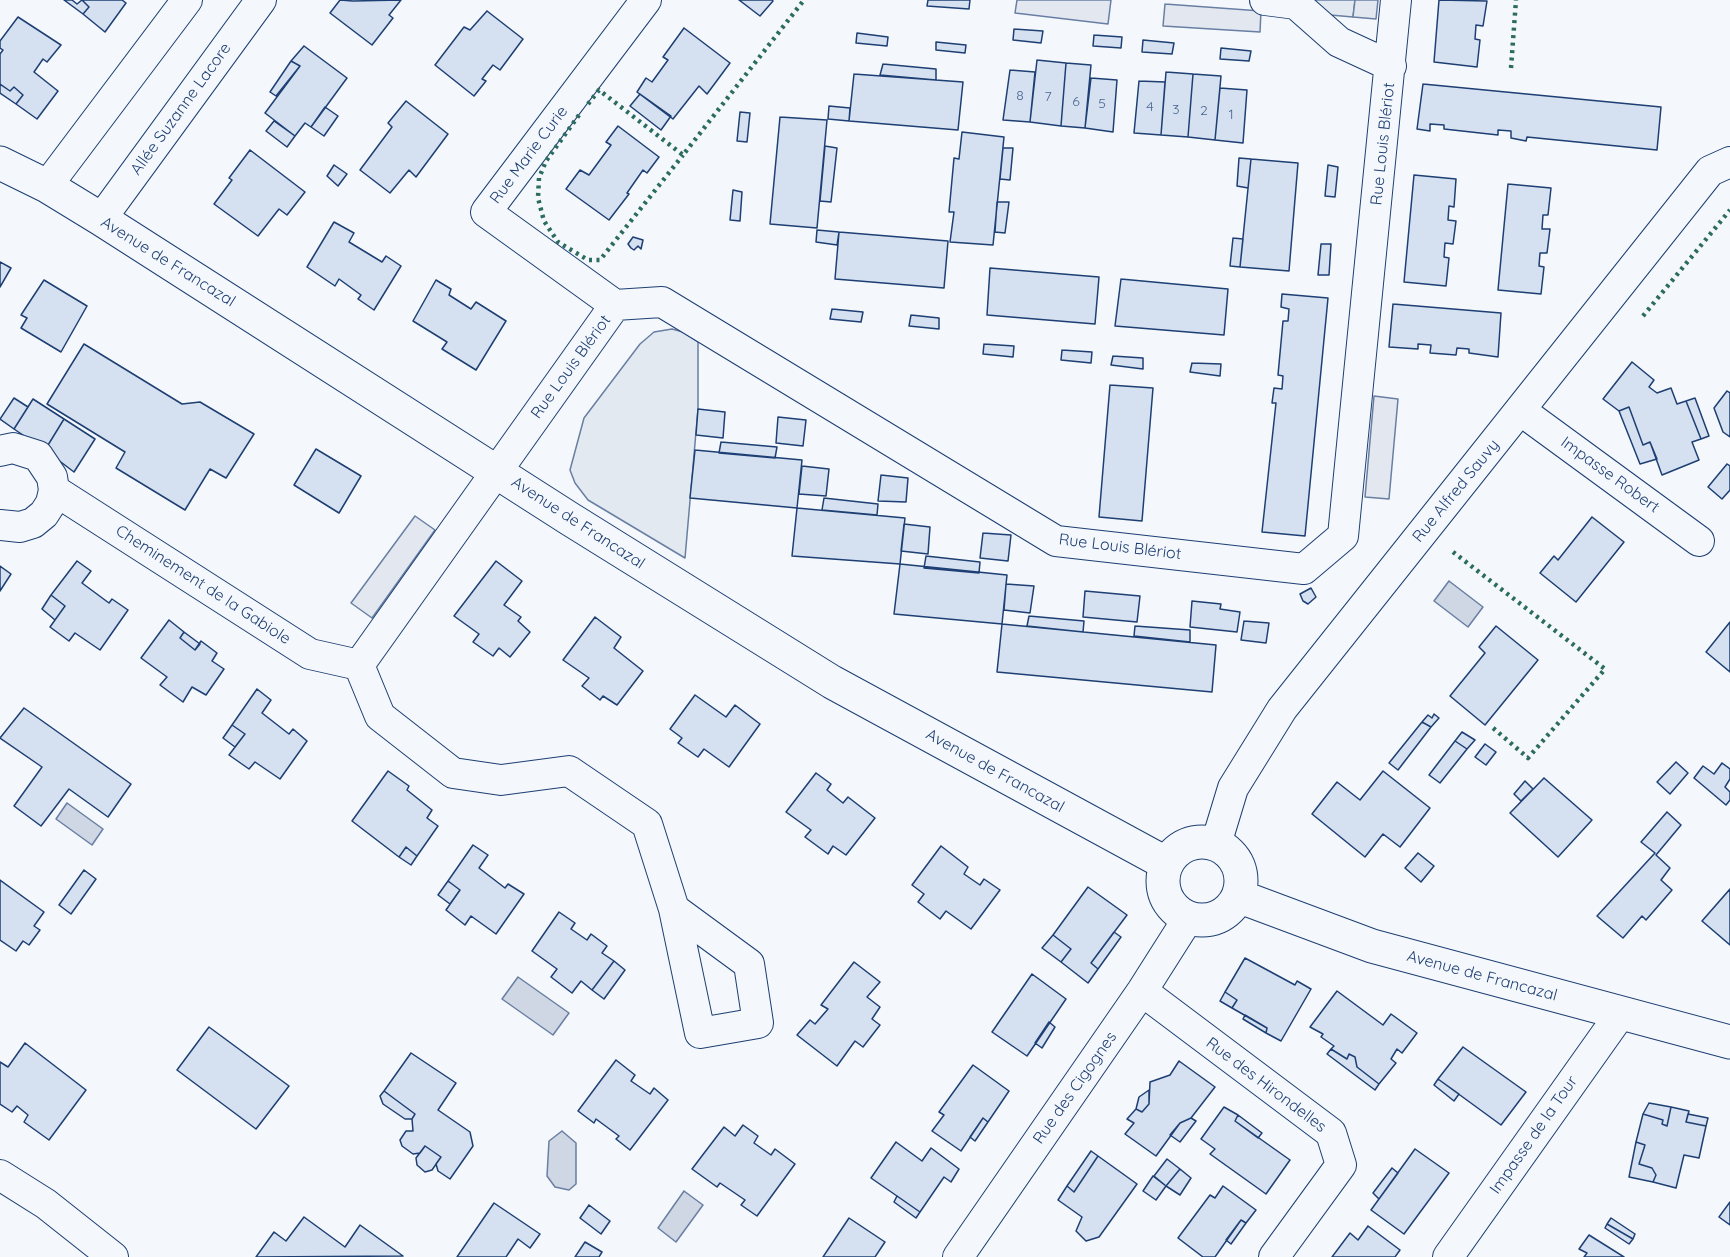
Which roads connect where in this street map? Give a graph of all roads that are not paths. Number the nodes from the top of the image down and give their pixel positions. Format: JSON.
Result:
{"nodes":[{"id":1,"x":187,"y":0,"type":"edge"},
{"id":2,"x":261,"y":0,"type":"edge"},
{"id":3,"x":646,"y":0,"type":"edge"},
{"id":4,"x":1264,"y":0,"type":"edge"},
{"id":5,"x":1396,"y":0,"type":"edge"},
{"id":6,"x":1391,"y":66,"type":"junction"},
{"id":7,"x":1730,"y":162,"type":"edge"},
{"id":8,"x":0,"y":163,"type":"edge"},
{"id":9,"x":47,"y":186,"type":"junction"},
{"id":10,"x":101,"y":219,"type":"junction"},
{"id":11,"x":615,"y":305,"type":"junction"},
{"id":12,"x":1520,"y":410,"type":"junction"},
{"id":13,"x":0,"y":451,"type":"edge"},
{"id":14,"x":497,"y":471,"type":"junction"},
{"id":15,"x":54,"y":490,"type":"junction"},
{"id":16,"x":0,"y":525,"type":"edge"},
{"id":17,"x":1699,"y":541,"type":"dead end"},
{"id":18,"x":358,"y":665,"type":"junction"},
{"id":19,"x":1216,"y":844,"type":"junction"},
{"id":20,"x":1167,"y":864,"type":"junction"},
{"id":21,"x":1238,"y":896,"type":"junction"},
{"id":22,"x":674,"y":909,"type":"dead end"},
{"id":23,"x":1189,"y":917,"type":"junction"},
{"id":24,"x":1142,"y":991,"type":"junction"},
{"id":25,"x":1621,"y":1013,"type":"junction"},
{"id":26,"x":1730,"y":1042,"type":"edge"},
{"id":27,"x":0,"y":1174,"type":"edge"},
{"id":28,"x":113,"y":1257,"type":"edge"},
{"id":29,"x":958,"y":1257,"type":"edge"},
{"id":30,"x":1274,"y":1257,"type":"edge"},
{"id":31,"x":1448,"y":1257,"type":"edge"}],
"edges":[{"from":1,"to":9,"type":"street"},
{"from":2,"to":10,"type":"street","name":"Allée Suzanne Lacore"},
{"from":3,"to":11,"type":"street","name":"Rue Marie Curie"},
{"from":4,"to":6,"type":"street"},
{"from":5,"to":6,"type":"street","name":"Rue Louis Blériot"},
{"from":6,"to":11,"type":"street","name":"Rue Louis Blériot"},
{"from":7,"to":12,"type":"street","name":"Rue Alfred Sauvy"},
{"from":8,"to":9,"type":"street","name":"Avenue de Francazal"},
{"from":9,"to":10,"type":"street","name":"Avenue de Francazal"},
{"from":10,"to":14,"type":"street","name":"Avenue de Francazal"},
{"from":11,"to":14,"type":"street","name":"Rue Louis Blériot"},
{"from":12,"to":17,"type":"street","name":"Impasse Robert"},
{"from":12,"to":19,"type":"street","name":"Rue Alfred Sauvy"},
{"from":13,"to":15,"type":"street"},
{"from":14,"to":18,"type":"street"},
{"from":14,"to":20,"type":"street","name":"Avenue de Francazal"},
{"from":15,"to":16,"type":"street"},
{"from":15,"to":18,"type":"street","name":"Cheminement de la Gabiole"},
{"from":18,"to":22,"type":"street"},
{"from":19,"to":20,"type":"street"},
{"from":19,"to":21,"type":"street"},
{"from":20,"to":23,"type":"street"},
{"from":21,"to":23,"type":"street"},
{"from":21,"to":25,"type":"street","name":"Avenue de Francazal"},
{"from":23,"to":24,"type":"street","name":"Rue des Cigognes"},
{"from":24,"to":29,"type":"street","name":"Rue des Cigognes"},
{"from":24,"to":30,"type":"street","name":"Rue des Hirondelles"},
{"from":25,"to":26,"type":"street","name":"Avenue de Francazal"},
{"from":25,"to":31,"type":"street","name":"Impasse de la Tour"},
{"from":27,"to":28,"type":"street"}]}
